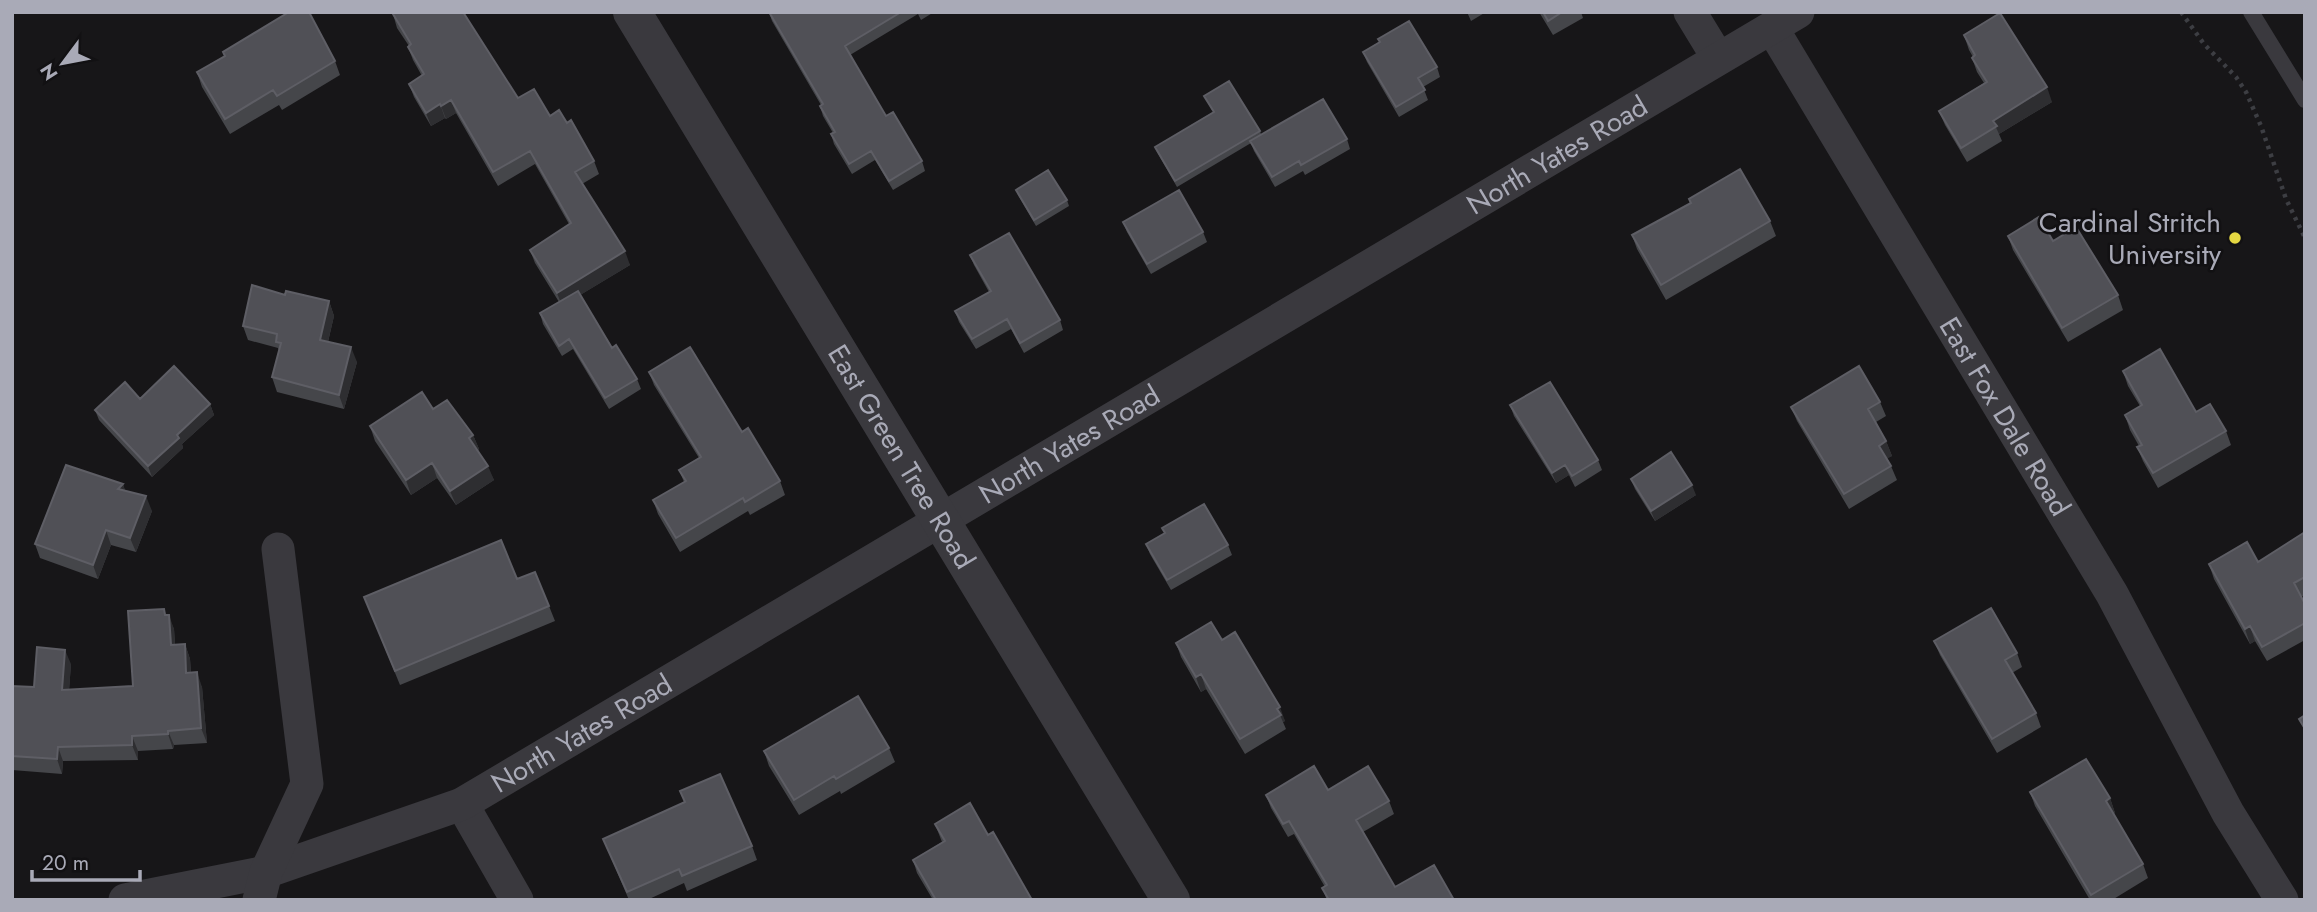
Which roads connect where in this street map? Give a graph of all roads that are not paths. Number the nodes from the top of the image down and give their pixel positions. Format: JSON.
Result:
{"nodes":[{"id":1,"x":632,"y":12,"type":"edge"},
{"id":2,"x":1690,"y":12,"type":"edge"},
{"id":3,"x":2251,"y":12,"type":"edge"},
{"id":4,"x":1785,"y":20,"type":"edge"},
{"id":5,"x":1718,"y":58,"type":"junction"},
{"id":6,"x":2305,"y":100,"type":"edge"},
{"id":7,"x":940,"y":521,"type":"junction"},
{"id":8,"x":278,"y":549,"type":"dead end"},
{"id":9,"x":461,"y":804,"type":"junction"},
{"id":10,"x":262,"y":886,"type":"edge"},
{"id":11,"x":125,"y":900,"type":"edge"},
{"id":12,"x":517,"y":900,"type":"edge"},
{"id":13,"x":1171,"y":900,"type":"edge"},
{"id":14,"x":2282,"y":900,"type":"edge"}],
"edges":[{"from":1,"to":7,"type":"street","name":"East Green Tree Road"},
{"from":2,"to":5,"type":"street"},
{"from":3,"to":6,"type":"lane"},
{"from":4,"to":5,"type":"street","name":"North Yates Road"},
{"from":4,"to":14,"type":"street","name":"East Fox Dale Road"},
{"from":5,"to":7,"type":"street","name":"North Yates Road"},
{"from":7,"to":9,"type":"street","name":"North Yates Road"},
{"from":7,"to":13,"type":"street","name":"East Green Tree Road"},
{"from":8,"to":10,"type":"street"},
{"from":9,"to":10,"type":"street","name":"North Yates Road"},
{"from":9,"to":12,"type":"street"},
{"from":10,"to":11,"type":"street","name":"North Yates Road"}]}
